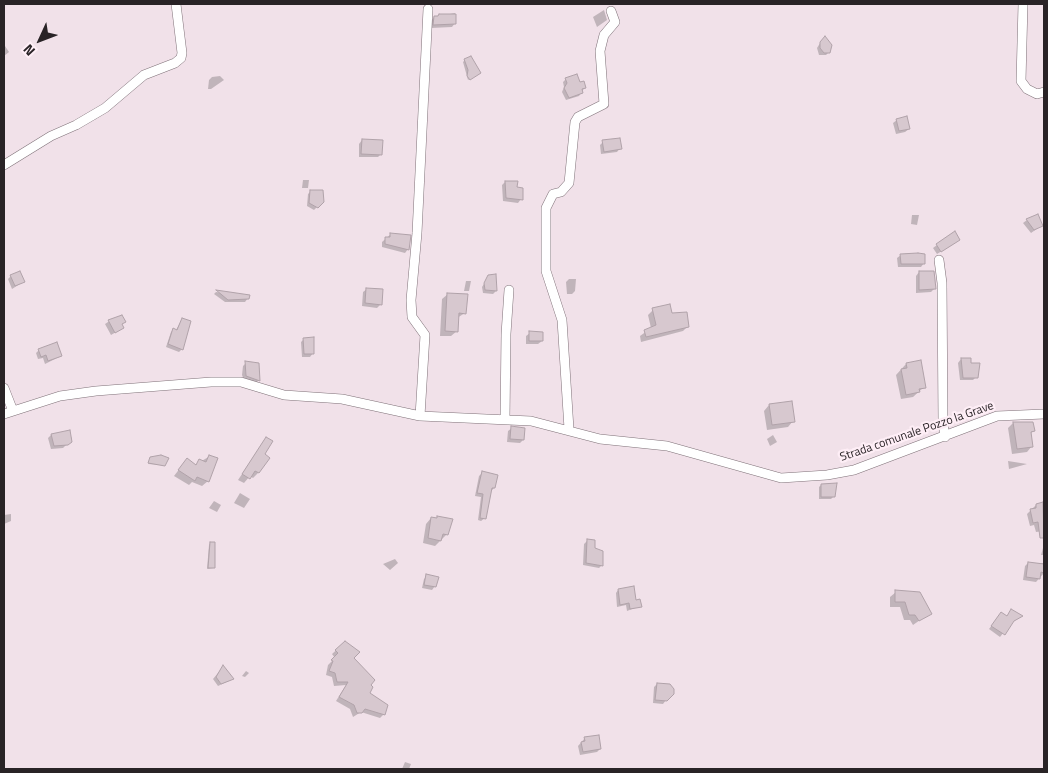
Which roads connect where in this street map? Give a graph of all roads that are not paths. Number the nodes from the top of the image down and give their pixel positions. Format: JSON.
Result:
{"nodes":[{"id":1,"x":176,"y":4,"type":"edge"},
{"id":2,"x":1023,"y":4,"type":"edge"},
{"id":3,"x":428,"y":9,"type":"dead end"},
{"id":4,"x":611,"y":11,"type":"dead end"},
{"id":5,"x":1044,"y":92,"type":"edge"},
{"id":6,"x":4,"y":165,"type":"edge"},
{"id":7,"x":939,"y":260,"type":"dead end"},
{"id":8,"x":509,"y":290,"type":"dead end"},
{"id":9,"x":4,"y":388,"type":"edge"},
{"id":10,"x":8,"y":413,"type":"edge"},
{"id":11,"x":1044,"y":414,"type":"edge"},
{"id":12,"x":420,"y":416,"type":"junction"},
{"id":13,"x":505,"y":420,"type":"junction"},
{"id":14,"x":569,"y":429,"type":"junction"},
{"id":15,"x":945,"y":436,"type":"junction"}],
"edges":[{"from":1,"to":6,"type":"street"},
{"from":2,"to":5,"type":"street"},
{"from":3,"to":12,"type":"street"},
{"from":4,"to":14,"type":"street"},
{"from":7,"to":15,"type":"street"},
{"from":8,"to":13,"type":"street"},
{"from":9,"to":10,"type":"street"},
{"from":10,"to":12,"type":"street","name":"Strada comunale Pozzo la Grave"},
{"from":11,"to":15,"type":"street","name":"Strada comunale Pozzo la Grave"},
{"from":12,"to":13,"type":"street","name":"Strada comunale Pozzo la Grave"},
{"from":13,"to":14,"type":"street","name":"Strada comunale Pozzo la Grave"},
{"from":14,"to":15,"type":"street","name":"Strada comunale Pozzo la Grave"}]}
